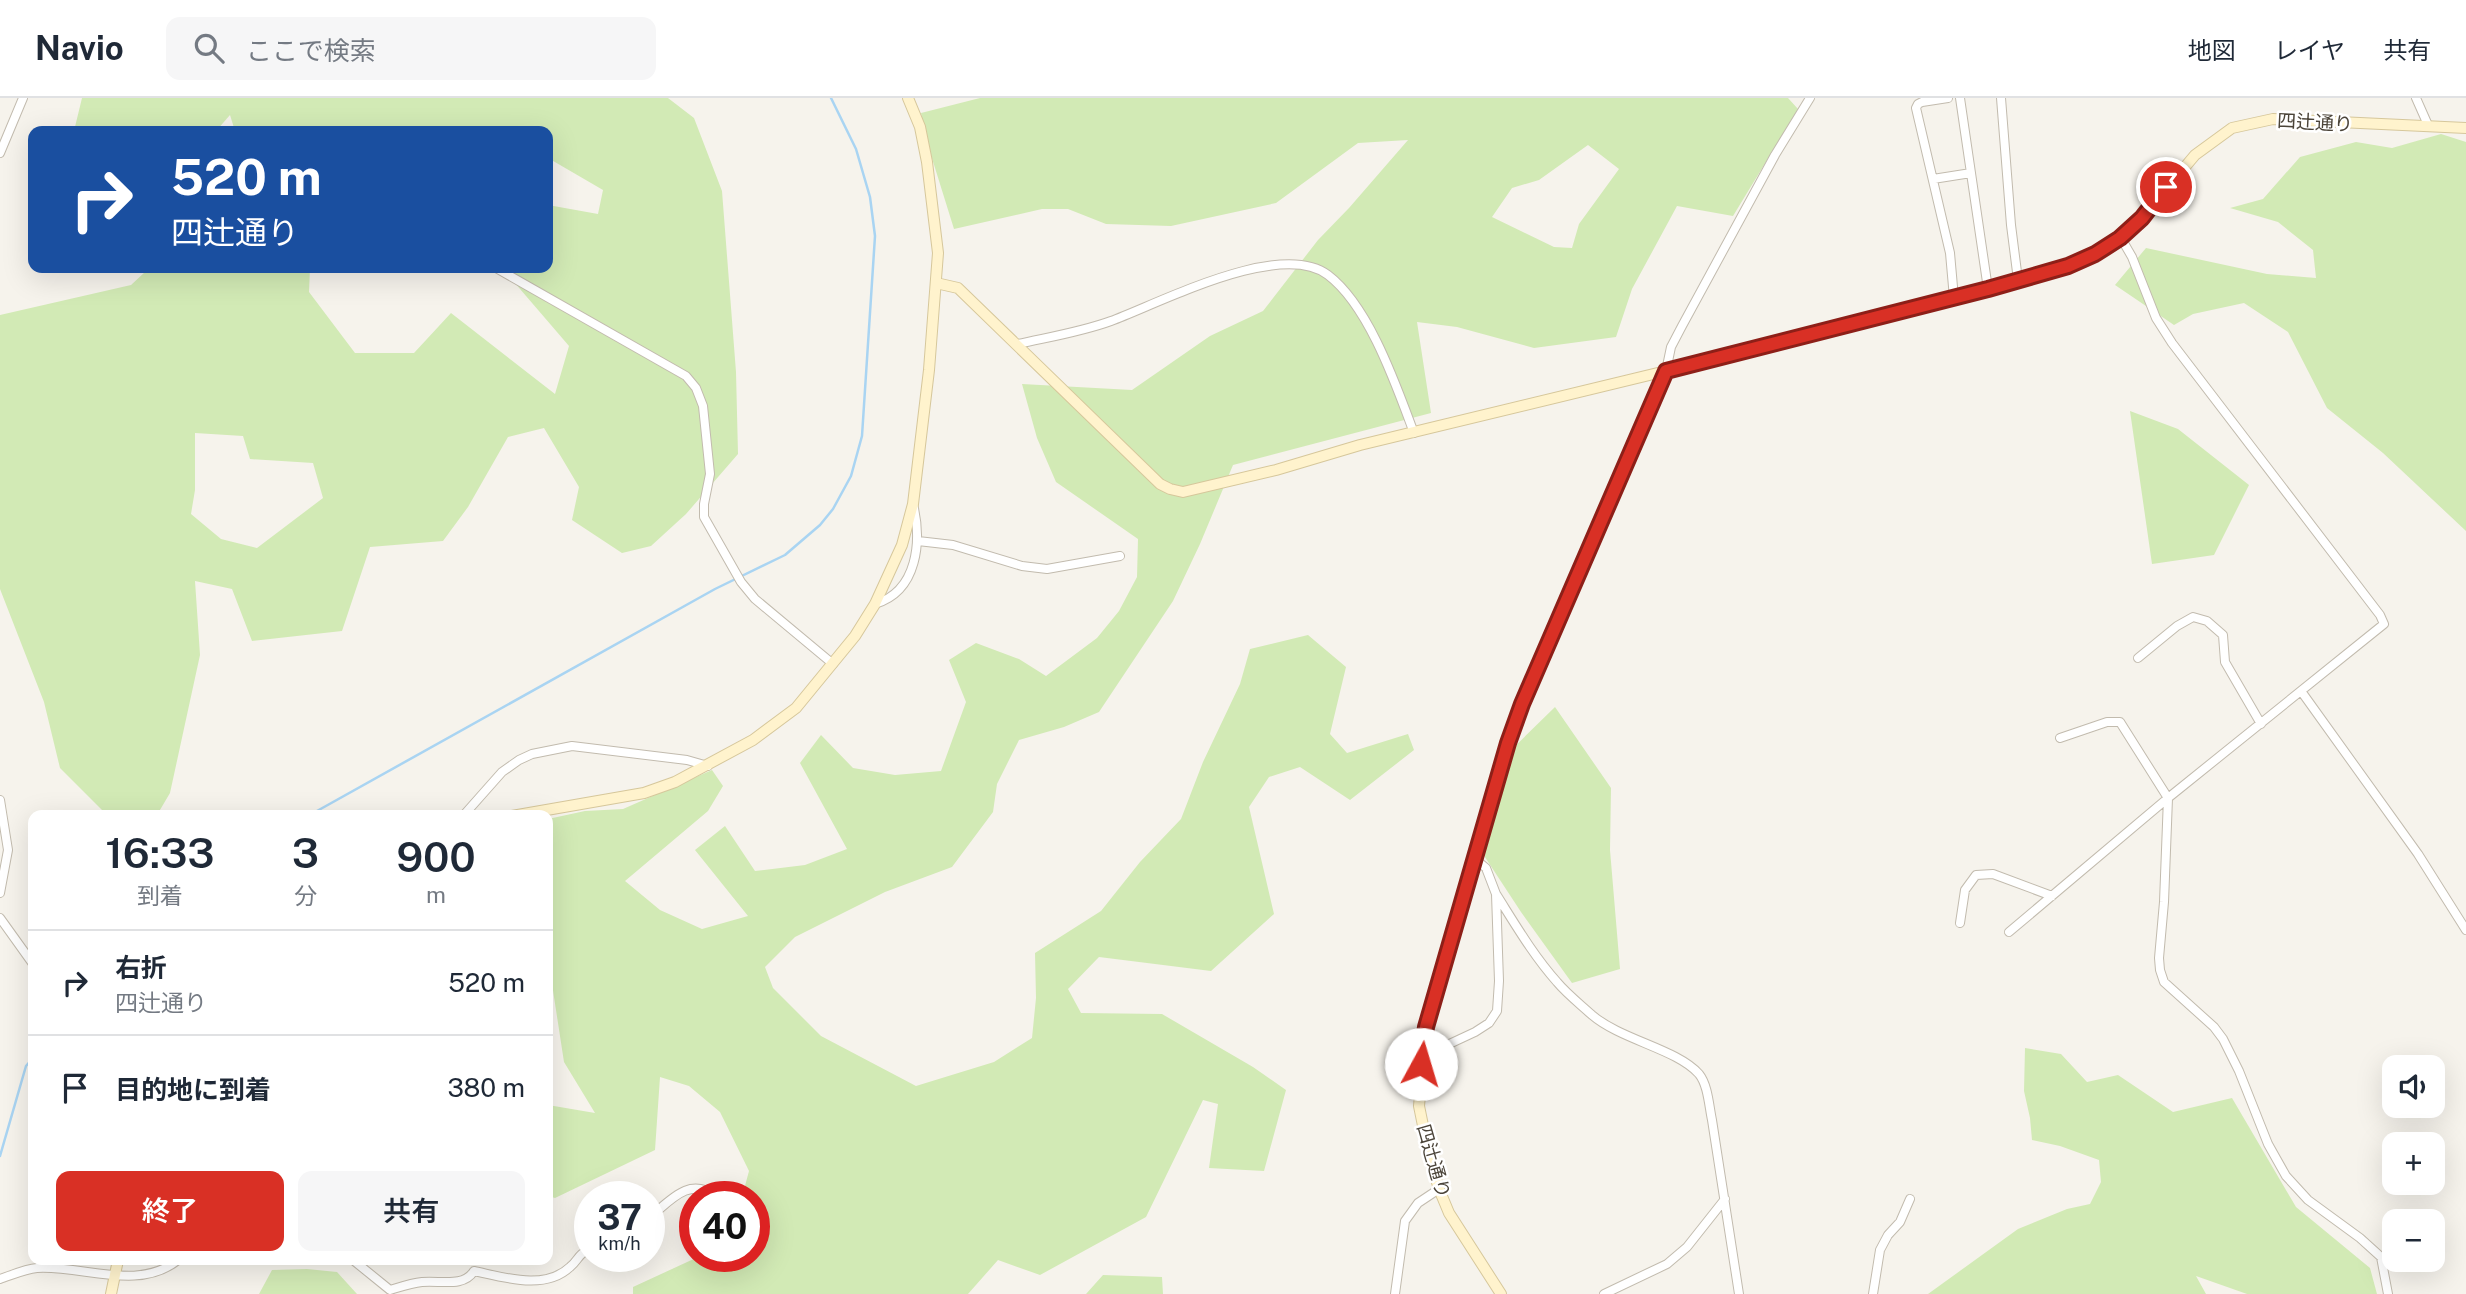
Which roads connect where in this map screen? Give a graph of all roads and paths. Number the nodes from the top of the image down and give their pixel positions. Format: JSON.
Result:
{"nodes":[{"id":1,"x":23,"y":98,"type":"edge"},
{"id":2,"x":908,"y":98,"type":"edge"},
{"id":3,"x":1810,"y":98,"type":"edge"},
{"id":4,"x":1948,"y":98,"type":"edge"},
{"id":5,"x":1960,"y":98,"type":"edge"},
{"id":6,"x":2001,"y":98,"type":"edge"},
{"id":7,"x":2416,"y":98,"type":"edge"},
{"id":8,"x":2428,"y":125,"type":"junction"},
{"id":9,"x":2466,"y":128,"type":"edge"},
{"id":10,"x":0,"y":153,"type":"edge"},
{"id":11,"x":1971,"y":173,"type":"junction"},
{"id":12,"x":1933,"y":179,"type":"junction"},
{"id":13,"x":2120,"y":238,"type":"junction"},
{"id":14,"x":505,"y":273,"type":"edge"},
{"id":15,"x":2018,"y":279,"type":"junction"},
{"id":16,"x":936,"y":283,"type":"junction"},
{"id":17,"x":1988,"y":289,"type":"junction"},
{"id":18,"x":1954,"y":298,"type":"junction"},
{"id":19,"x":1018,"y":344,"type":"junction"},
{"id":20,"x":1666,"y":371,"type":"junction"},
{"id":21,"x":1414,"y":433,"type":"junction"},
{"id":22,"x":913,"y":504,"type":"junction"},
{"id":23,"x":918,"y":541,"type":"junction"},
{"id":24,"x":1120,"y":556,"type":"dead end"},
{"id":25,"x":875,"y":604,"type":"junction"},
{"id":26,"x":2138,"y":658,"type":"dead end"},
{"id":27,"x":833,"y":664,"type":"junction"},
{"id":28,"x":2301,"y":691,"type":"junction"},
{"id":29,"x":2261,"y":724,"type":"junction"},
{"id":30,"x":2060,"y":738,"type":"dead end"},
{"id":31,"x":708,"y":766,"type":"junction"},
{"id":32,"x":2168,"y":798,"type":"junction"},
{"id":33,"x":0,"y":800,"type":"edge"},
{"id":34,"x":468,"y":810,"type":"edge"},
{"id":35,"x":546,"y":810,"type":"edge"},
{"id":36,"x":1475,"y":858,"type":"junction"},
{"id":37,"x":0,"y":893,"type":"edge"},
{"id":38,"x":1496,"y":894,"type":"junction"},
{"id":39,"x":2052,"y":896,"type":"junction"},
{"id":40,"x":0,"y":918,"type":"edge"},
{"id":41,"x":1960,"y":923,"type":"dead end"},
{"id":42,"x":2466,"y":930,"type":"edge"},
{"id":43,"x":2009,"y":932,"type":"dead end"},
{"id":44,"x":28,"y":957,"type":"edge"},
{"id":45,"x":1422,"y":1049,"type":"junction"},
{"id":46,"x":1439,"y":1189,"type":"junction"},
{"id":47,"x":679,"y":1194,"type":"edge"},
{"id":48,"x":1725,"y":1199,"type":"junction"},
{"id":49,"x":1910,"y":1199,"type":"dead end"},
{"id":50,"x":665,"y":1204,"type":"edge"},
{"id":51,"x":574,"y":1262,"type":"edge"},
{"id":52,"x":113,"y":1265,"type":"edge"},
{"id":53,"x":117,"y":1265,"type":"edge"},
{"id":54,"x":169,"y":1265,"type":"edge"},
{"id":55,"x":358,"y":1265,"type":"edge"},
{"id":56,"x":114,"y":1275,"type":"junction"},
{"id":57,"x":0,"y":1279,"type":"edge"},
{"id":58,"x":111,"y":1294,"type":"edge"},
{"id":59,"x":1395,"y":1294,"type":"edge"},
{"id":60,"x":1502,"y":1294,"type":"edge"},
{"id":61,"x":1604,"y":1294,"type":"edge"},
{"id":62,"x":1739,"y":1294,"type":"edge"},
{"id":63,"x":1873,"y":1294,"type":"edge"},
{"id":64,"x":2388,"y":1294,"type":"edge"}],
"edges":[{"from":1,"to":10,"type":"street"},
{"from":2,"to":16,"type":"street"},
{"from":3,"to":20,"type":"street"},
{"from":4,"to":12,"type":"street"},
{"from":5,"to":11,"type":"street"},
{"from":6,"to":15,"type":"street"},
{"from":7,"to":8,"type":"street"},
{"from":8,"to":9,"type":"street","name":"四辻通り"},
{"from":8,"to":13,"type":"street","name":"四辻通り"},
{"from":11,"to":12,"type":"street"},
{"from":11,"to":17,"type":"street"},
{"from":12,"to":18,"type":"street"},
{"from":13,"to":15,"type":"street","name":"四辻通り"},
{"from":13,"to":28,"type":"street"},
{"from":14,"to":27,"type":"street"},
{"from":15,"to":17,"type":"street","name":"四辻通り"},
{"from":16,"to":19,"type":"street"},
{"from":16,"to":22,"type":"street"},
{"from":17,"to":18,"type":"street","name":"四辻通り"},
{"from":18,"to":20,"type":"street","name":"四辻通り"},
{"from":19,"to":21,"type":"street"},
{"from":19,"to":21,"type":"street"},
{"from":20,"to":21,"type":"street"},
{"from":20,"to":36,"type":"street","name":"四辻通り"},
{"from":22,"to":23,"type":"street"},
{"from":22,"to":25,"type":"street"},
{"from":23,"to":24,"type":"street"},
{"from":23,"to":25,"type":"street"},
{"from":25,"to":27,"type":"street"},
{"from":26,"to":29,"type":"street"},
{"from":27,"to":31,"type":"street"},
{"from":28,"to":29,"type":"street"},
{"from":28,"to":42,"type":"street"},
{"from":29,"to":32,"type":"street"},
{"from":30,"to":32,"type":"street"},
{"from":31,"to":34,"type":"street"},
{"from":31,"to":35,"type":"street"},
{"from":32,"to":39,"type":"street"},
{"from":32,"to":64,"type":"street"},
{"from":33,"to":37,"type":"street"},
{"from":36,"to":38,"type":"street"},
{"from":36,"to":45,"type":"street","name":"四辻通り"},
{"from":38,"to":45,"type":"street"},
{"from":38,"to":48,"type":"street"},
{"from":39,"to":41,"type":"street"},
{"from":39,"to":43,"type":"street"},
{"from":40,"to":44,"type":"street"},
{"from":45,"to":46,"type":"street","name":"四辻通り"},
{"from":46,"to":59,"type":"street"},
{"from":46,"to":60,"type":"street","name":"四辻通り"},
{"from":47,"to":50,"type":"street"},
{"from":48,"to":61,"type":"street"},
{"from":48,"to":62,"type":"street"},
{"from":49,"to":63,"type":"street"},
{"from":51,"to":55,"type":"street"},
{"from":52,"to":56,"type":"street"},
{"from":53,"to":56,"type":"street"},
{"from":54,"to":56,"type":"street"},
{"from":56,"to":57,"type":"street"},
{"from":56,"to":58,"type":"street"}]}
